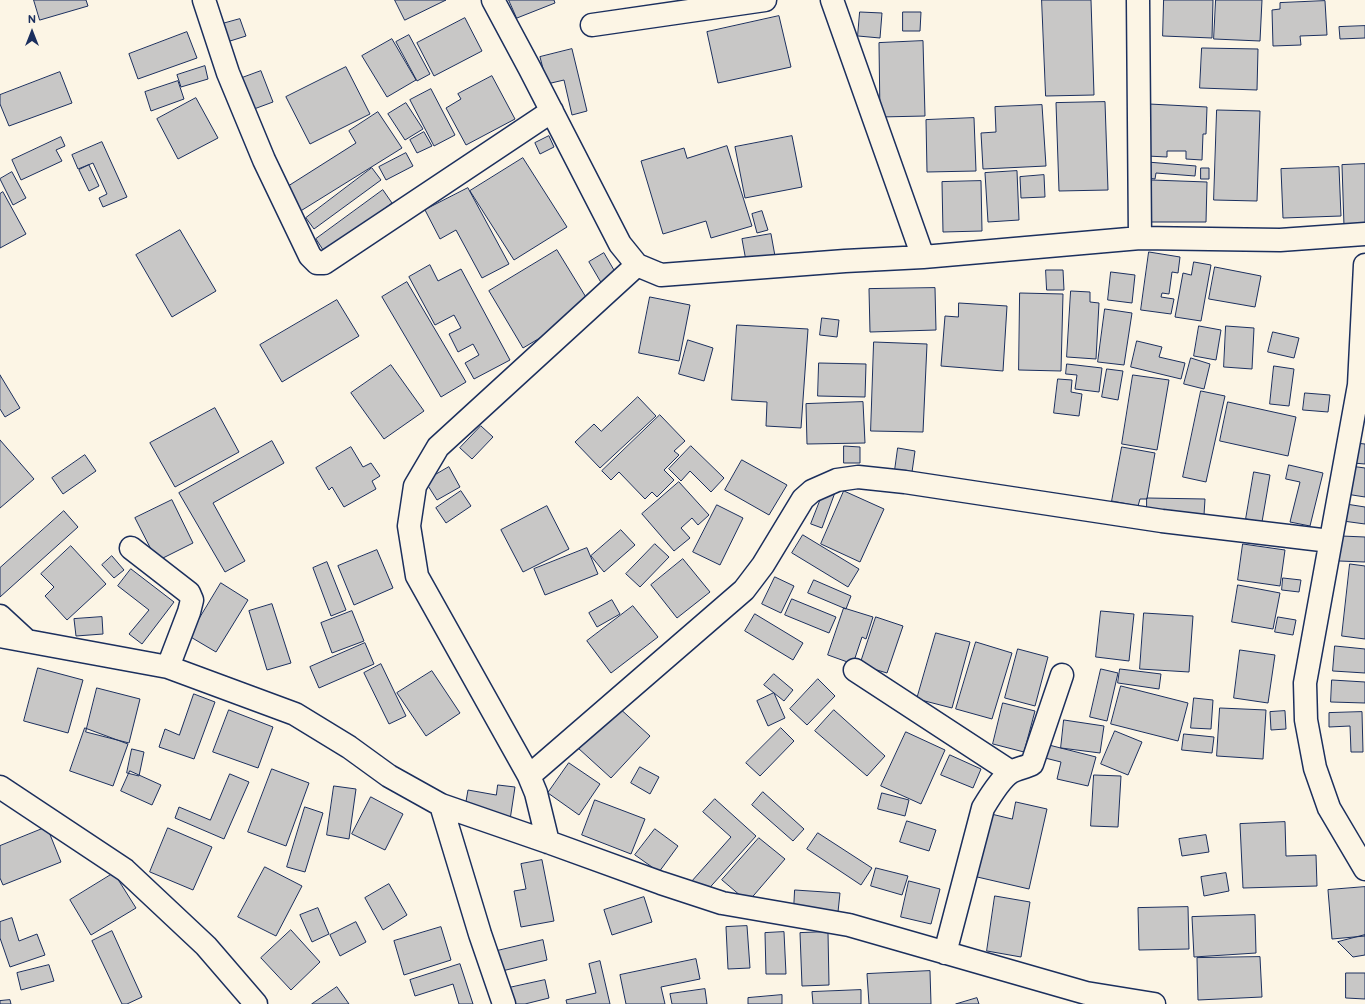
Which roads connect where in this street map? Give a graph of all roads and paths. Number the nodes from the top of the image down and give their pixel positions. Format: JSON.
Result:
{"nodes":[{"id":1,"x":204,"y":0,"type":"edge"},
{"id":2,"x":492,"y":0,"type":"edge"},
{"id":3,"x":765,"y":0,"type":"edge"},
{"id":4,"x":832,"y":0,"type":"edge"},
{"id":5,"x":1138,"y":0,"type":"edge"},
{"id":6,"x":592,"y":25,"type":"dead end"},
{"id":7,"x":552,"y":111,"type":"junction"},
{"id":8,"x":1365,"y":234,"type":"edge"},
{"id":9,"x":1140,"y":238,"type":"junction"},
{"id":10,"x":923,"y":257,"type":"junction"},
{"id":11,"x":637,"y":265,"type":"junction"},
{"id":12,"x":1365,"y":265,"type":"edge"},
{"id":13,"x":1362,"y":384,"type":"edge"},
{"id":14,"x":1330,"y":541,"type":"junction"},
{"id":15,"x":131,"y":548,"type":"dead end"},
{"id":16,"x":0,"y":616,"type":"edge"},
{"id":17,"x":0,"y":636,"type":"edge"},
{"id":18,"x":26,"y":640,"type":"junction"},
{"id":19,"x":168,"y":667,"type":"junction"},
{"id":20,"x":855,"y":670,"type":"dead end"},
{"id":21,"x":1062,"y":675,"type":"dead end"},
{"id":22,"x":1011,"y":772,"type":"junction"},
{"id":23,"x":529,"y":776,"type":"junction"},
{"id":24,"x":0,"y":788,"type":"edge"},
{"id":25,"x":441,"y":805,"type":"junction"},
{"id":26,"x":548,"y":842,"type":"junction"},
{"id":27,"x":1365,"y":869,"type":"edge"},
{"id":28,"x":945,"y":953,"type":"junction"},
{"id":29,"x":256,"y":1004,"type":"edge"},
{"id":30,"x":504,"y":1004,"type":"edge"},
{"id":31,"x":1154,"y":1004,"type":"edge"}],
"edges":[{"from":1,"to":7,"type":"street"},
{"from":2,"to":7,"type":"street"},
{"from":3,"to":6,"type":"street"},
{"from":4,"to":10,"type":"street"},
{"from":5,"to":9,"type":"street"},
{"from":7,"to":11,"type":"street"},
{"from":8,"to":9,"type":"street"},
{"from":9,"to":10,"type":"street"},
{"from":10,"to":11,"type":"street"},
{"from":11,"to":23,"type":"street"},
{"from":12,"to":13,"type":"street"},
{"from":13,"to":14,"type":"street"},
{"from":14,"to":23,"type":"street"},
{"from":14,"to":27,"type":"street"},
{"from":15,"to":19,"type":"street"},
{"from":16,"to":18,"type":"street"},
{"from":17,"to":18,"type":"street"},
{"from":18,"to":19,"type":"street"},
{"from":19,"to":25,"type":"street"},
{"from":20,"to":22,"type":"street"},
{"from":21,"to":22,"type":"street"},
{"from":22,"to":28,"type":"street"},
{"from":23,"to":26,"type":"street"},
{"from":24,"to":29,"type":"street"},
{"from":25,"to":26,"type":"street"},
{"from":25,"to":30,"type":"street"},
{"from":26,"to":28,"type":"street"},
{"from":28,"to":31,"type":"street"}]}
